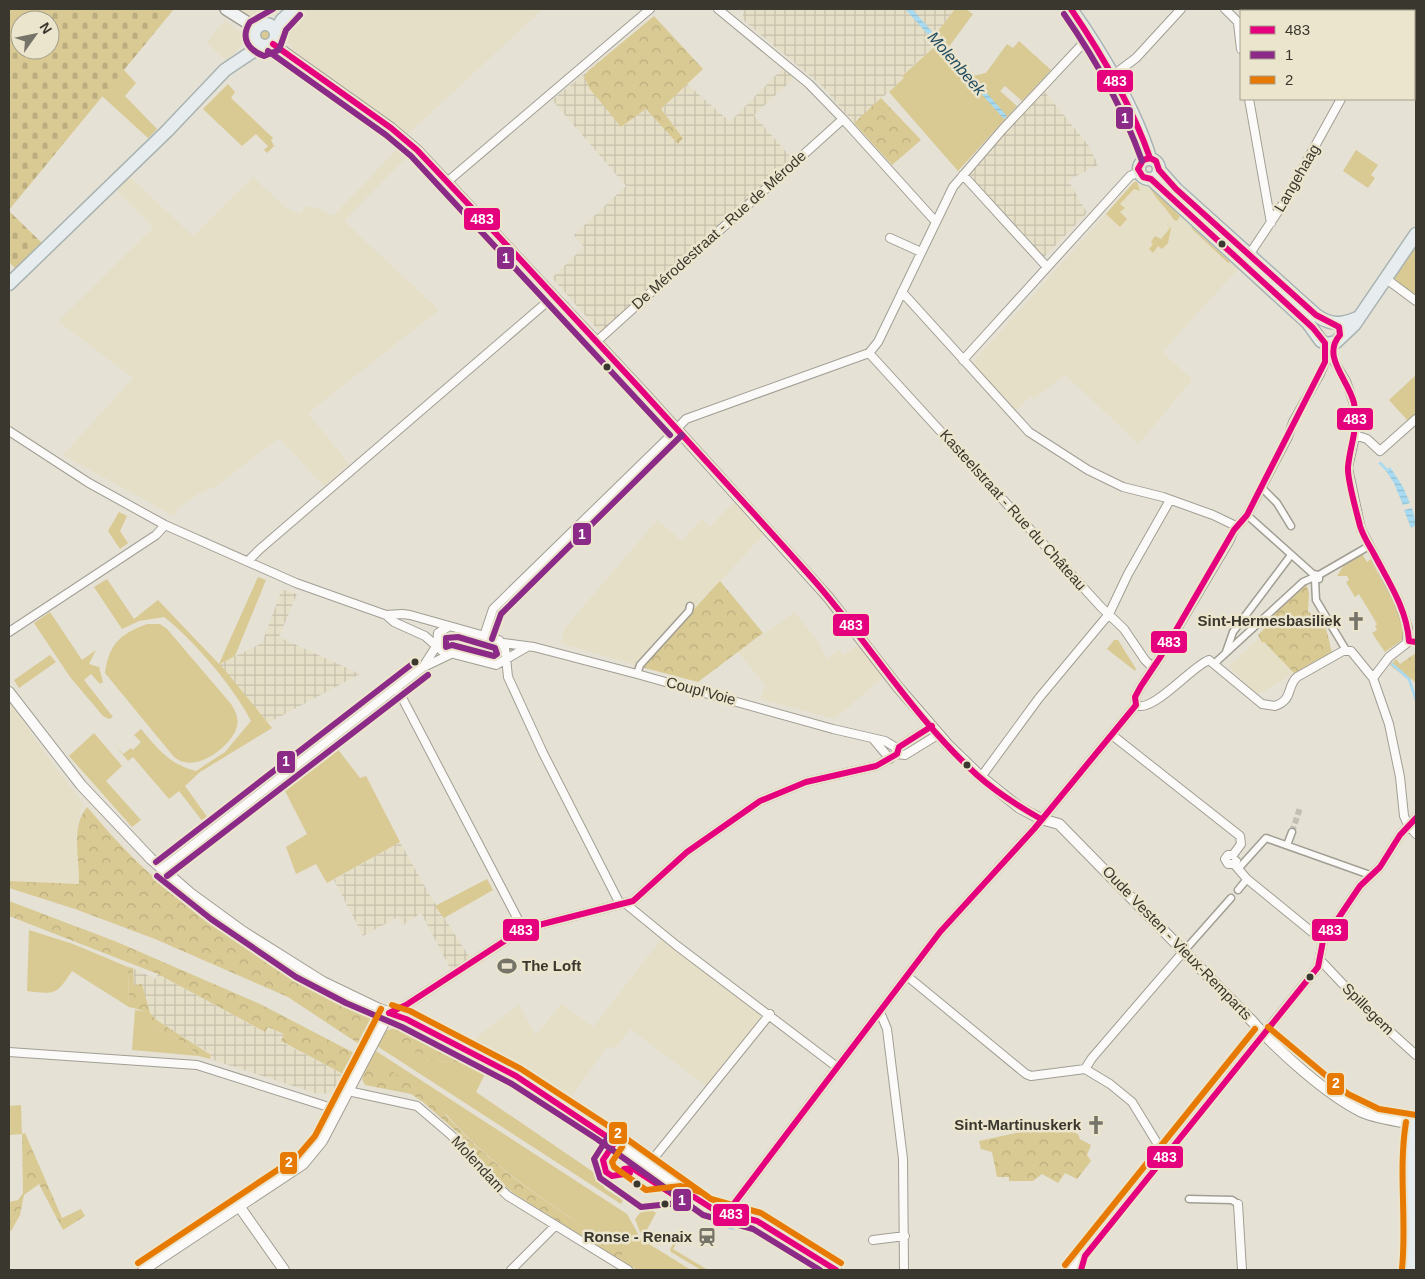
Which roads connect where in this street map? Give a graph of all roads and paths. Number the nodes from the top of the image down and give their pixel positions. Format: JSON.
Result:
{"nodes":[{"id":1,"x":226,"y":9,"type":"edge"},
{"id":2,"x":286,"y":9,"type":"edge"},
{"id":3,"x":294,"y":9,"type":"edge"},
{"id":4,"x":650,"y":9,"type":"edge"},
{"id":5,"x":718,"y":9,"type":"edge"},
{"id":6,"x":1071,"y":9,"type":"edge"},
{"id":7,"x":1181,"y":9,"type":"edge"},
{"id":8,"x":1225,"y":9,"type":"edge"},
{"id":9,"x":1240,"y":22,"type":"edge"},
{"id":10,"x":265,"y":35,"type":"junction"},
{"id":11,"x":1090,"y":36,"type":"junction"},
{"id":12,"x":1112,"y":76,"type":"junction"},
{"id":13,"x":1249,"y":100,"type":"edge"},
{"id":14,"x":1340,"y":100,"type":"edge"},
{"id":15,"x":843,"y":119,"type":"junction"},
{"id":16,"x":1150,"y":158,"type":"junction"},
{"id":17,"x":1139,"y":172,"type":"junction"},
{"id":18,"x":963,"y":175,"type":"junction"},
{"id":19,"x":1155,"y":175,"type":"junction"},
{"id":20,"x":447,"y":182,"type":"junction"},
{"id":21,"x":936,"y":222,"type":"junction"},
{"id":22,"x":1270,"y":223,"type":"junction"},
{"id":23,"x":1416,"y":234,"type":"edge"},
{"id":24,"x":890,"y":238,"type":"dead end"},
{"id":25,"x":921,"y":252,"type":"junction"},
{"id":26,"x":1247,"y":260,"type":"junction"},
{"id":27,"x":1047,"y":267,"type":"junction"},
{"id":28,"x":1385,"y":278,"type":"junction"},
{"id":29,"x":9,"y":284,"type":"edge"},
{"id":30,"x":902,"y":292,"type":"junction"},
{"id":31,"x":554,"y":296,"type":"junction"},
{"id":32,"x":1416,"y":301,"type":"edge"},
{"id":33,"x":1357,"y":318,"type":"junction"},
{"id":34,"x":1330,"y":323,"type":"junction"},
{"id":35,"x":1328,"y":340,"type":"junction"},
{"id":36,"x":596,"y":342,"type":"junction"},
{"id":37,"x":869,"y":353,"type":"junction"},
{"id":38,"x":963,"y":360,"type":"junction"},
{"id":39,"x":1416,"y":419,"type":"edge"},
{"id":40,"x":676,"y":428,"type":"junction"},
{"id":41,"x":9,"y":431,"type":"edge"},
{"id":42,"x":1355,"y":435,"type":"junction"},
{"id":43,"x":1262,"y":488,"type":"junction"},
{"id":44,"x":1170,"y":500,"type":"junction"},
{"id":45,"x":1247,"y":515,"type":"junction"},
{"id":46,"x":165,"y":525,"type":"junction"},
{"id":47,"x":1236,"y":526,"type":"junction"},
{"id":48,"x":1291,"y":526,"type":"dead end"},
{"id":49,"x":1369,"y":546,"type":"junction"},
{"id":50,"x":1291,"y":555,"type":"junction"},
{"id":51,"x":248,"y":562,"type":"junction"},
{"id":52,"x":1315,"y":577,"type":"junction"},
{"id":53,"x":690,"y":606,"type":"dead end"},
{"id":54,"x":1109,"y":614,"type":"junction"},
{"id":55,"x":386,"y":615,"type":"junction"},
{"id":56,"x":448,"y":627,"type":"junction"},
{"id":57,"x":9,"y":632,"type":"edge"},
{"id":58,"x":484,"y":636,"type":"junction"},
{"id":59,"x":1413,"y":641,"type":"edge"},
{"id":60,"x":503,"y":643,"type":"junction"},
{"id":61,"x":437,"y":645,"type":"junction"},
{"id":62,"x":527,"y":647,"type":"junction"},
{"id":63,"x":1346,"y":650,"type":"junction"},
{"id":64,"x":1226,"y":653,"type":"junction"},
{"id":65,"x":451,"y":654,"type":"junction"},
{"id":66,"x":505,"y":659,"type":"junction"},
{"id":67,"x":1215,"y":663,"type":"junction"},
{"id":68,"x":1156,"y":664,"type":"junction"},
{"id":69,"x":423,"y":667,"type":"junction"},
{"id":70,"x":637,"y":674,"type":"junction"},
{"id":71,"x":1373,"y":678,"type":"junction"},
{"id":72,"x":397,"y":688,"type":"junction"},
{"id":73,"x":9,"y":692,"type":"edge"},
{"id":74,"x":1136,"y":705,"type":"junction"},
{"id":75,"x":932,"y":726,"type":"junction"},
{"id":76,"x":939,"y":734,"type":"junction"},
{"id":77,"x":1112,"y":735,"type":"junction"},
{"id":78,"x":874,"y":740,"type":"junction"},
{"id":79,"x":897,"y":754,"type":"junction"},
{"id":80,"x":890,"y":759,"type":"junction"},
{"id":81,"x":981,"y":777,"type":"junction"},
{"id":82,"x":1416,"y":818,"type":"edge"},
{"id":83,"x":1041,"y":819,"type":"junction"},
{"id":84,"x":1408,"y":825,"type":"junction"},
{"id":85,"x":1292,"y":832,"type":"tunnel mouth"},
{"id":86,"x":1416,"y":834,"type":"edge"},
{"id":87,"x":1287,"y":845,"type":"junction"},
{"id":88,"x":1236,"y":867,"type":"junction"},
{"id":89,"x":162,"y":869,"type":"junction"},
{"id":90,"x":1370,"y":875,"type":"junction"},
{"id":91,"x":1247,"y":879,"type":"junction"},
{"id":92,"x":1238,"y":890,"type":"dead end"},
{"id":93,"x":1230,"y":898,"type":"dead end"},
{"id":94,"x":623,"y":904,"type":"junction"},
{"id":95,"x":524,"y":929,"type":"junction"},
{"id":96,"x":1323,"y":941,"type":"junction"},
{"id":97,"x":1184,"y":951,"type":"junction"},
{"id":98,"x":1321,"y":961,"type":"junction"},
{"id":99,"x":907,"y":976,"type":"junction"},
{"id":100,"x":880,"y":1012,"type":"junction"},
{"id":101,"x":389,"y":1013,"type":"junction"},
{"id":102,"x":770,"y":1014,"type":"junction"},
{"id":103,"x":1262,"y":1034,"type":"junction"},
{"id":104,"x":9,"y":1052,"type":"edge"},
{"id":105,"x":1416,"y":1055,"type":"edge"},
{"id":106,"x":837,"y":1066,"type":"junction"},
{"id":107,"x":1085,"y":1069,"type":"junction"},
{"id":108,"x":350,"y":1087,"type":"junction"},
{"id":109,"x":338,"y":1110,"type":"junction"},
{"id":110,"x":1415,"y":1121,"type":"edge"},
{"id":111,"x":1166,"y":1156,"type":"junction"},
{"id":112,"x":649,"y":1164,"type":"junction"},
{"id":113,"x":1189,"y":1199,"type":"dead end"},
{"id":114,"x":1238,"y":1204,"type":"joint"},
{"id":115,"x":238,"y":1206,"type":"junction"},
{"id":116,"x":726,"y":1214,"type":"junction"},
{"id":117,"x":555,"y":1226,"type":"junction"},
{"id":118,"x":905,"y":1236,"type":"junction"},
{"id":119,"x":873,"y":1240,"type":"dead end"},
{"id":120,"x":1084,"y":1258,"type":"junction"},
{"id":121,"x":143,"y":1270,"type":"edge"},
{"id":122,"x":284,"y":1270,"type":"edge"},
{"id":123,"x":512,"y":1270,"type":"edge"},
{"id":124,"x":628,"y":1270,"type":"edge"},
{"id":125,"x":836,"y":1270,"type":"edge"},
{"id":126,"x":904,"y":1270,"type":"edge"},
{"id":127,"x":1072,"y":1270,"type":"edge"},
{"id":128,"x":1081,"y":1270,"type":"edge"},
{"id":129,"x":1242,"y":1270,"type":"edge"},
{"id":130,"x":1411,"y":1270,"type":"edge"}],
"edges":[{"from":1,"to":10,"type":"main road"},
{"from":2,"to":10,"type":"main road"},
{"from":3,"to":10,"type":"main road"},
{"from":4,"to":20,"type":"street"},
{"from":5,"to":15,"type":"street"},
{"from":6,"to":11,"type":"main road"},
{"from":7,"to":12,"type":"street"},
{"from":8,"to":9,"type":"street"},
{"from":10,"to":20,"type":"street","name":"Oude Vesten - Vieux-Remparts"},
{"from":10,"to":29,"type":"main road"},
{"from":11,"to":12,"type":"main road"},
{"from":11,"to":18,"type":"street"},
{"from":12,"to":16,"type":"main road"},
{"from":13,"to":22,"type":"street"},
{"from":14,"to":22,"type":"street","name":"Langehaag"},
{"from":15,"to":21,"type":"street"},
{"from":15,"to":36,"type":"street","name":"De Mérodestraat - Rue de Mérode"},
{"from":16,"to":17,"type":"main road"},
{"from":16,"to":19,"type":"main road"},
{"from":17,"to":19,"type":"main road"},
{"from":17,"to":27,"type":"street"},
{"from":18,"to":21,"type":"street"},
{"from":18,"to":27,"type":"street"},
{"from":19,"to":26,"type":"main road"},
{"from":20,"to":31,"type":"street","name":"Oude Vesten - Vieux-Remparts"},
{"from":21,"to":25,"type":"street"},
{"from":22,"to":26,"type":"street","name":"Langehaag"},
{"from":23,"to":28,"type":"main road"},
{"from":24,"to":25,"type":"street"},
{"from":25,"to":30,"type":"street"},
{"from":26,"to":34,"type":"main road"},
{"from":26,"to":35,"type":"main road"},
{"from":27,"to":38,"type":"street"},
{"from":28,"to":32,"type":"street"},
{"from":28,"to":33,"type":"main road"},
{"from":30,"to":37,"type":"street"},
{"from":30,"to":38,"type":"street"},
{"from":31,"to":36,"type":"street","name":"Oude Vesten - Vieux-Remparts"},
{"from":31,"to":51,"type":"street"},
{"from":33,"to":34,"type":"main road"},
{"from":33,"to":35,"type":"main road"},
{"from":34,"to":35,"type":"main road"},
{"from":34,"to":35,"type":"main road"},
{"from":35,"to":42,"type":"street"},
{"from":35,"to":43,"type":"street"},
{"from":36,"to":40,"type":"street","name":"Oude Vesten - Vieux-Remparts"},
{"from":37,"to":40,"type":"street"},
{"from":37,"to":54,"type":"street","name":"Kasteelstraat - Rue du Château"},
{"from":38,"to":44,"type":"street"},
{"from":39,"to":42,"type":"street"},
{"from":40,"to":58,"type":"street"},
{"from":40,"to":75,"type":"street","name":"Oude Vesten - Vieux-Remparts"},
{"from":41,"to":46,"type":"street"},
{"from":42,"to":49,"type":"street"},
{"from":43,"to":45,"type":"street"},
{"from":43,"to":48,"type":"street"},
{"from":44,"to":47,"type":"street"},
{"from":44,"to":54,"type":"street"},
{"from":45,"to":47,"type":"street"},
{"from":45,"to":50,"type":"street"},
{"from":46,"to":51,"type":"street"},
{"from":46,"to":57,"type":"street"},
{"from":47,"to":68,"type":"street"},
{"from":49,"to":52,"type":"street"},
{"from":49,"to":59,"type":"street"},
{"from":50,"to":52,"type":"street"},
{"from":50,"to":64,"type":"street"},
{"from":51,"to":55,"type":"street"},
{"from":52,"to":63,"type":"street"},
{"from":52,"to":64,"type":"street"},
{"from":53,"to":70,"type":"street"},
{"from":54,"to":68,"type":"street","name":"Kasteelstraat - Rue du Château"},
{"from":54,"to":81,"type":"street"},
{"from":55,"to":56,"type":"street","name":"Coupl'Voie"},
{"from":55,"to":61,"type":"street"},
{"from":56,"to":58,"type":"street","name":"Coupl'Voie"},
{"from":56,"to":61,"type":"street"},
{"from":58,"to":60,"type":"street","name":"Coupl'Voie"},
{"from":59,"to":71,"type":"street"},
{"from":60,"to":62,"type":"street","name":"Coupl'Voie"},
{"from":60,"to":66,"type":"street"},
{"from":61,"to":65,"type":"street"},
{"from":61,"to":69,"type":"street"},
{"from":62,"to":66,"type":"street"},
{"from":62,"to":70,"type":"street","name":"Coupl'Voie"},
{"from":63,"to":67,"type":"street"},
{"from":63,"to":71,"type":"street"},
{"from":64,"to":67,"type":"street"},
{"from":65,"to":66,"type":"street"},
{"from":65,"to":69,"type":"street"},
{"from":66,"to":94,"type":"street"},
{"from":67,"to":74,"type":"street"},
{"from":68,"to":74,"type":"street"},
{"from":69,"to":72,"type":"street"},
{"from":70,"to":78,"type":"street","name":"Coupl'Voie"},
{"from":71,"to":84,"type":"street"},
{"from":72,"to":89,"type":"street"},
{"from":72,"to":95,"type":"street"},
{"from":73,"to":89,"type":"street"},
{"from":74,"to":77,"type":"street"},
{"from":75,"to":76,"type":"street","name":"Oude Vesten - Vieux-Remparts"},
{"from":75,"to":79,"type":"street"},
{"from":76,"to":79,"type":"street"},
{"from":76,"to":81,"type":"street","name":"Oude Vesten - Vieux-Remparts"},
{"from":77,"to":83,"type":"street"},
{"from":77,"to":88,"type":"street"},
{"from":78,"to":79,"type":"street","name":"Coupl'Voie"},
{"from":78,"to":80,"type":"street"},
{"from":79,"to":80,"type":"street"},
{"from":80,"to":94,"type":"street"},
{"from":81,"to":83,"type":"street","name":"Oude Vesten - Vieux-Remparts"},
{"from":82,"to":84,"type":"street"},
{"from":83,"to":97,"type":"street","name":"Oude Vesten - Vieux-Remparts"},
{"from":83,"to":99,"type":"street"},
{"from":84,"to":86,"type":"street"},
{"from":84,"to":90,"type":"street"},
{"from":85,"to":87,"type":"street"},
{"from":87,"to":88,"type":"street"},
{"from":87,"to":90,"type":"street"},
{"from":88,"to":91,"type":"street"},
{"from":89,"to":101,"type":"street"},
{"from":90,"to":96,"type":"street"},
{"from":91,"to":92,"type":"street"},
{"from":91,"to":96,"type":"street"},
{"from":93,"to":97,"type":"street"},
{"from":94,"to":95,"type":"street"},
{"from":94,"to":102,"type":"street"},
{"from":95,"to":101,"type":"street"},
{"from":96,"to":98,"type":"street"},
{"from":97,"to":103,"type":"street","name":"Oude Vesten - Vieux-Remparts"},
{"from":97,"to":107,"type":"street"},
{"from":98,"to":103,"type":"street"},
{"from":98,"to":105,"type":"street","name":"Spillegem"},
{"from":99,"to":100,"type":"street"},
{"from":99,"to":107,"type":"street"},
{"from":100,"to":106,"type":"street"},
{"from":100,"to":118,"type":"street"},
{"from":101,"to":108,"type":"street"},
{"from":101,"to":112,"type":"street"},
{"from":102,"to":106,"type":"street"},
{"from":102,"to":112,"type":"street"},
{"from":103,"to":110,"type":"street","name":"Oude Vesten - Vieux-Remparts"},
{"from":103,"to":111,"type":"street"},
{"from":104,"to":109,"type":"street"},
{"from":106,"to":116,"type":"street"},
{"from":107,"to":111,"type":"street"},
{"from":108,"to":109,"type":"street"},
{"from":108,"to":117,"type":"street","name":"Molendam"},
{"from":109,"to":115,"type":"street"},
{"from":110,"to":130,"type":"main road"},
{"from":111,"to":120,"type":"street"},
{"from":112,"to":116,"type":"street"},
{"from":113,"to":114,"type":"street"},
{"from":114,"to":129,"type":"street"},
{"from":115,"to":121,"type":"street"},
{"from":115,"to":122,"type":"street"},
{"from":116,"to":125,"type":"street"},
{"from":117,"to":123,"type":"street"},
{"from":117,"to":124,"type":"street","name":"Molendam"},
{"from":118,"to":119,"type":"street"},
{"from":118,"to":126,"type":"street"},
{"from":120,"to":127,"type":"street"},
{"from":120,"to":128,"type":"street"}]}
